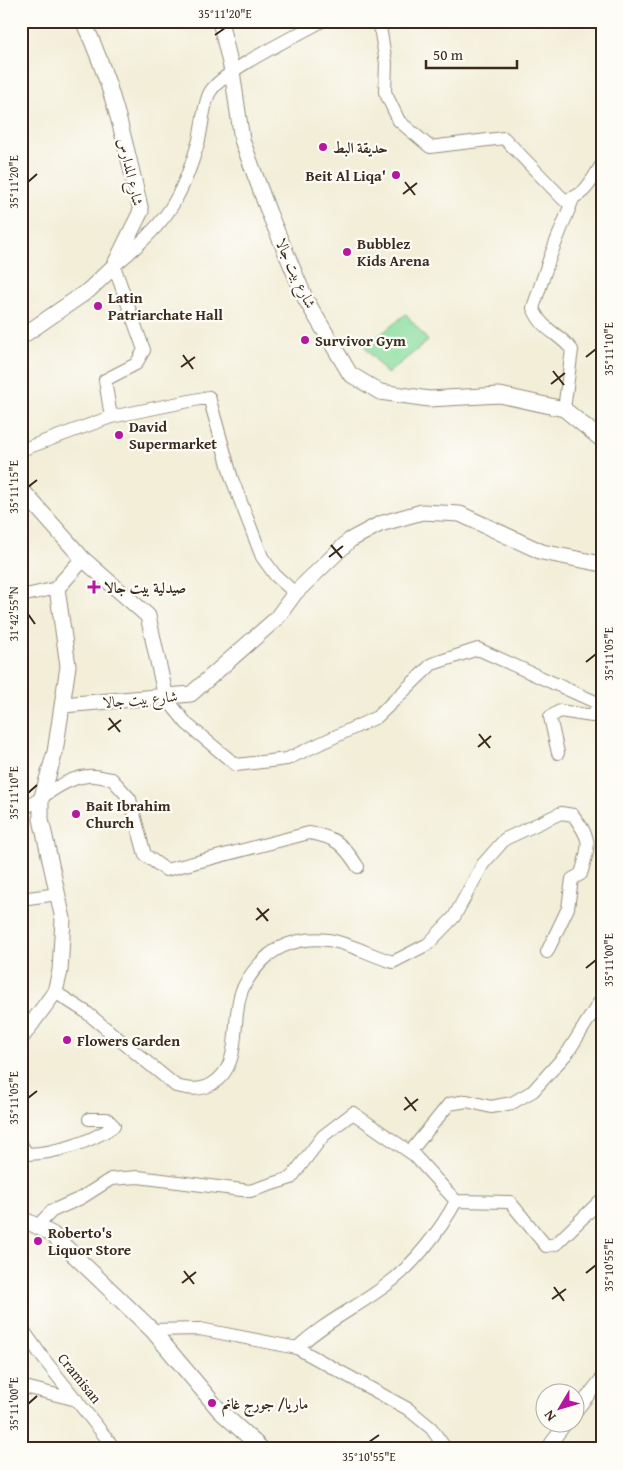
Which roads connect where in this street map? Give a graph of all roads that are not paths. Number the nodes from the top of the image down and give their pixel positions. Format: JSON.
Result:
{"nodes":[{"id":1,"x":83,"y":21,"type":"edge"},
{"id":2,"x":220,"y":21,"type":"edge"},
{"id":3,"x":322,"y":21,"type":"edge"},
{"id":4,"x":379,"y":21,"type":"edge"},
{"id":5,"x":232,"y":71,"type":"junction"},
{"id":6,"x":602,"y":164,"type":"edge"},
{"id":7,"x":573,"y":199,"type":"junction"},
{"id":8,"x":114,"y":266,"type":"junction"},
{"id":9,"x":21,"y":337,"type":"edge"},
{"id":10,"x":564,"y":409,"type":"junction"},
{"id":11,"x":111,"y":417,"type":"junction"},
{"id":12,"x":602,"y":440,"type":"edge"},
{"id":13,"x":21,"y":450,"type":"edge"},
{"id":14,"x":21,"y":489,"type":"edge"},
{"id":15,"x":83,"y":559,"type":"junction"},
{"id":16,"x":602,"y":564,"type":"edge"},
{"id":17,"x":57,"y":588,"type":"junction"},
{"id":18,"x":295,"y":593,"type":"junction"},
{"id":19,"x":21,"y":596,"type":"edge"},
{"id":20,"x":166,"y":698,"type":"junction"},
{"id":21,"x":63,"y":705,"type":"junction"},
{"id":22,"x":601,"y":705,"type":"edge"},
{"id":23,"x":558,"y":753,"type":"dead end"},
{"id":24,"x":41,"y":800,"type":"junction"},
{"id":25,"x":21,"y":810,"type":"edge"},
{"id":26,"x":358,"y":867,"type":"dead end"},
{"id":27,"x":58,"y":894,"type":"junction"},
{"id":28,"x":21,"y":899,"type":"edge"},
{"id":29,"x":548,"y":952,"type":"dead end"},
{"id":30,"x":55,"y":992,"type":"junction"},
{"id":31,"x":602,"y":998,"type":"edge"},
{"id":32,"x":21,"y":1038,"type":"edge"},
{"id":33,"x":89,"y":1119,"type":"dead end"},
{"id":34,"x":21,"y":1144,"type":"edge"},
{"id":35,"x":410,"y":1152,"type":"junction"},
{"id":36,"x":602,"y":1199,"type":"edge"},
{"id":37,"x":456,"y":1201,"type":"junction"},
{"id":38,"x":28,"y":1223,"type":"edge"},
{"id":39,"x":21,"y":1327,"type":"edge"},
{"id":40,"x":152,"y":1330,"type":"junction"},
{"id":41,"x":297,"y":1348,"type":"junction"},
{"id":42,"x":602,"y":1378,"type":"edge"},
{"id":43,"x":21,"y":1386,"type":"edge"},
{"id":44,"x":586,"y":1399,"type":"edge"},
{"id":45,"x":77,"y":1400,"type":"junction"},
{"id":46,"x":559,"y":1432,"type":"edge"},
{"id":47,"x":115,"y":1449,"type":"edge"},
{"id":48,"x":262,"y":1449,"type":"edge"},
{"id":49,"x":446,"y":1449,"type":"edge"},
{"id":50,"x":549,"y":1449,"type":"edge"}],
"edges":[{"from":1,"to":8,"type":"street","name":"شارع المدارس"},
{"from":2,"to":5,"type":"street","name":"شارع بيت جالا"},
{"from":3,"to":5,"type":"street"},
{"from":4,"to":7,"type":"street"},
{"from":5,"to":8,"type":"street"},
{"from":5,"to":10,"type":"street","name":"شارع بيت جالا"},
{"from":6,"to":7,"type":"street"},
{"from":7,"to":10,"type":"street"},
{"from":8,"to":9,"type":"street","name":"شارع المدارس"},
{"from":8,"to":11,"type":"street"},
{"from":10,"to":12,"type":"street","name":"شارع بيت جالا"},
{"from":11,"to":13,"type":"street"},
{"from":11,"to":18,"type":"street"},
{"from":14,"to":15,"type":"street"},
{"from":15,"to":17,"type":"street"},
{"from":15,"to":20,"type":"street"},
{"from":16,"to":18,"type":"street","name":"شارع بيت جالا"},
{"from":17,"to":19,"type":"street"},
{"from":17,"to":21,"type":"street"},
{"from":18,"to":20,"type":"street","name":"شارع بيت جالا"},
{"from":20,"to":21,"type":"street","name":"شارع بيت جالا"},
{"from":20,"to":22,"type":"street"},
{"from":21,"to":24,"type":"street"},
{"from":22,"to":23,"type":"street"},
{"from":24,"to":25,"type":"street"},
{"from":24,"to":26,"type":"street"},
{"from":24,"to":27,"type":"street"},
{"from":27,"to":28,"type":"street"},
{"from":27,"to":30,"type":"street"},
{"from":29,"to":30,"type":"street"},
{"from":30,"to":32,"type":"street"},
{"from":31,"to":35,"type":"street"},
{"from":33,"to":34,"type":"street"},
{"from":35,"to":37,"type":"street"},
{"from":35,"to":38,"type":"street"},
{"from":36,"to":37,"type":"street"},
{"from":37,"to":41,"type":"street"},
{"from":38,"to":40,"type":"street"},
{"from":39,"to":45,"type":"street","name":"Cramisan"},
{"from":40,"to":41,"type":"street"},
{"from":40,"to":48,"type":"street"},
{"from":41,"to":49,"type":"street"},
{"from":42,"to":44,"type":"street"},
{"from":43,"to":45,"type":"street"},
{"from":45,"to":47,"type":"street","name":"Cramisan"},
{"from":46,"to":50,"type":"street"}]}
